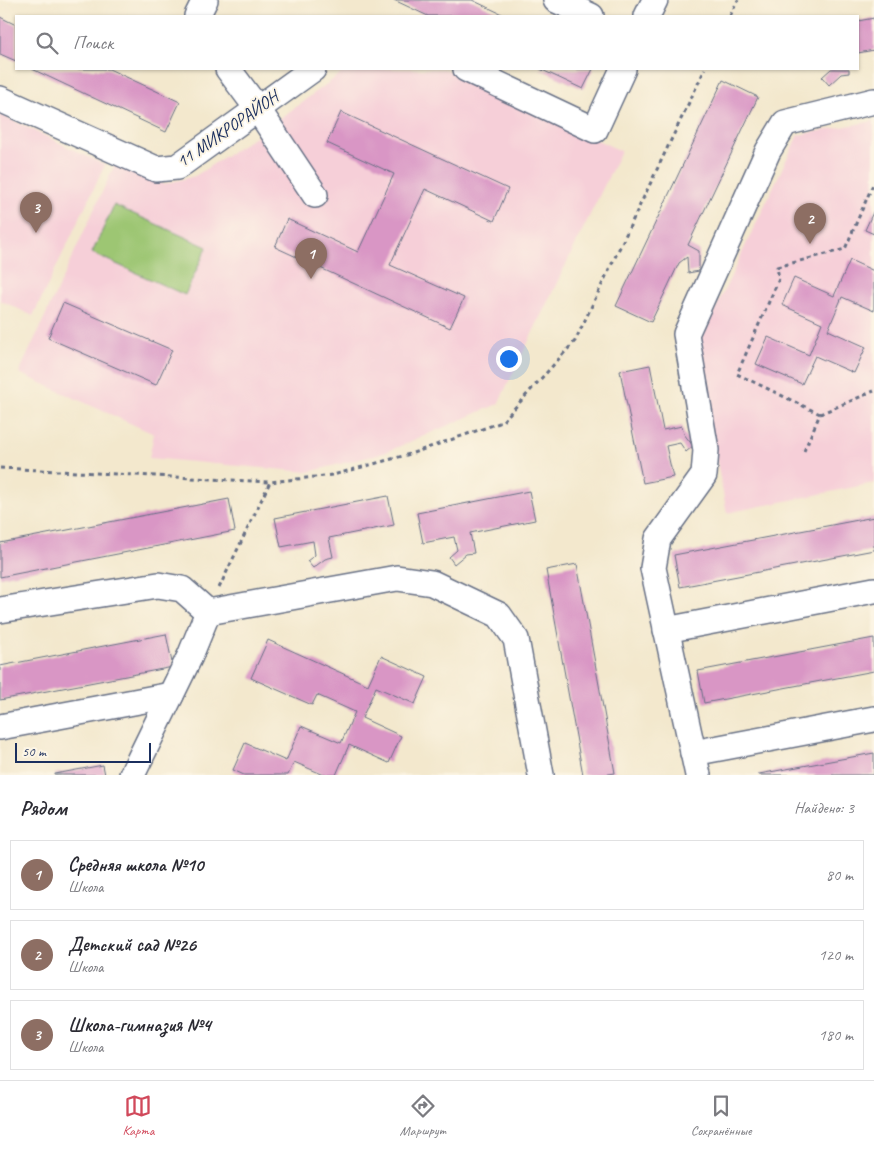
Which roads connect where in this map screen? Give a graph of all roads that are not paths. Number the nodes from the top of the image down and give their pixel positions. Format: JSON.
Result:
{"nodes":[{"id":1,"x":205,"y":0,"type":"edge"},
{"id":2,"x":556,"y":0,"type":"edge"},
{"id":3,"x":655,"y":0,"type":"edge"},
{"id":4,"x":198,"y":15,"type":"edge"},
{"id":5,"x":589,"y":15,"type":"edge"},
{"id":6,"x":648,"y":15,"type":"edge"},
{"id":7,"x":229,"y":70,"type":"edge"},
{"id":8,"x":312,"y":70,"type":"edge"},
{"id":9,"x":468,"y":70,"type":"edge"},
{"id":10,"x":623,"y":70,"type":"edge"},
{"id":11,"x":0,"y":99,"type":"edge"},
{"id":12,"x":874,"y":101,"type":"edge"},
{"id":13,"x":257,"y":108,"type":"junction"},
{"id":14,"x":315,"y":196,"type":"dead end"},
{"id":15,"x":874,"y":590,"type":"edge"},
{"id":16,"x":0,"y":610,"type":"edge"},
{"id":17,"x":208,"y":612,"type":"junction"},
{"id":18,"x":666,"y":630,"type":"junction"},
{"id":19,"x":171,"y":696,"type":"junction"},
{"id":20,"x":874,"y":719,"type":"edge"},
{"id":21,"x":0,"y":727,"type":"edge"},
{"id":22,"x":695,"y":764,"type":"edge"},
{"id":23,"x":132,"y":775,"type":"edge"},
{"id":24,"x":541,"y":775,"type":"edge"}],
"edges":[{"from":1,"to":4,"type":"lane"},
{"from":2,"to":5,"type":"lane"},
{"from":3,"to":6,"type":"lane"},
{"from":7,"to":13,"type":"lane"},
{"from":8,"to":13,"type":"lane","name":"11 МИКРОРАЙОН"},
{"from":9,"to":10,"type":"lane"},
{"from":11,"to":13,"type":"lane","name":"11 МИКРОРАЙОН"},
{"from":12,"to":18,"type":"lane"},
{"from":13,"to":14,"type":"lane"},
{"from":15,"to":18,"type":"lane"},
{"from":16,"to":17,"type":"lane"},
{"from":17,"to":19,"type":"lane"},
{"from":17,"to":24,"type":"lane"},
{"from":18,"to":22,"type":"lane"},
{"from":19,"to":21,"type":"lane"},
{"from":19,"to":23,"type":"lane"},
{"from":20,"to":22,"type":"lane"}]}
